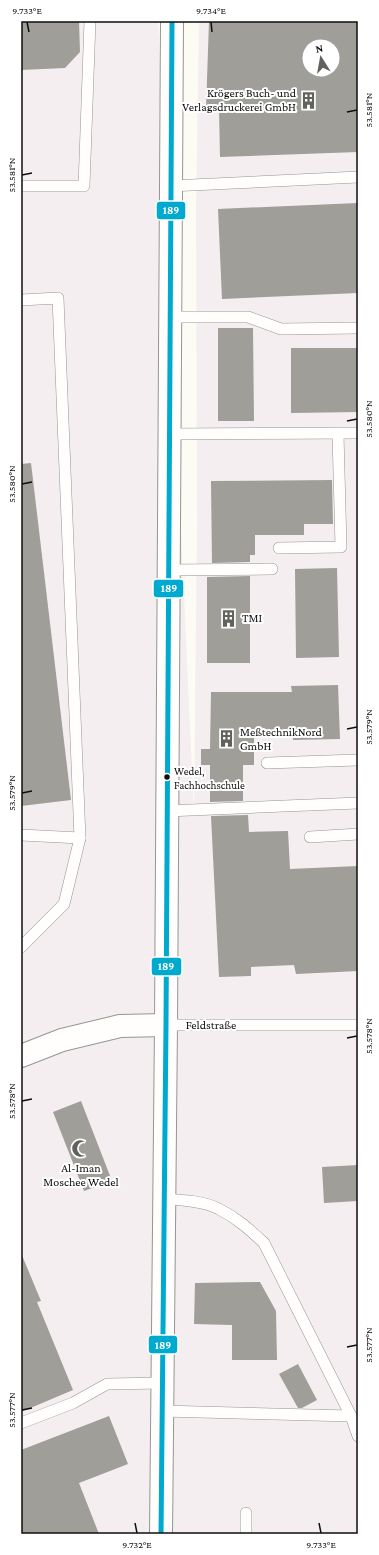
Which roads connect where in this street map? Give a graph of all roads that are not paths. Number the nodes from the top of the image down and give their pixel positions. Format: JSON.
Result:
{"nodes":[{"id":1,"x":90,"y":21,"type":"edge"},
{"id":2,"x":172,"y":21,"type":"edge"},
{"id":3,"x":358,"y":177,"type":"edge"},
{"id":4,"x":21,"y":186,"type":"edge"},
{"id":5,"x":170,"y":186,"type":"junction"},
{"id":6,"x":21,"y":300,"type":"edge"},
{"id":7,"x":170,"y":317,"type":"junction"},
{"id":8,"x":358,"y":328,"type":"edge"},
{"id":9,"x":169,"y":434,"type":"junction"},
{"id":10,"x":338,"y":434,"type":"junction"},
{"id":11,"x":358,"y":434,"type":"edge"},
{"id":12,"x":279,"y":548,"type":"dead end"},
{"id":13,"x":168,"y":570,"type":"junction"},
{"id":14,"x":272,"y":570,"type":"dead end"},
{"id":15,"x":358,"y":760,"type":"edge"},
{"id":16,"x":267,"y":763,"type":"dead end"},
{"id":17,"x":358,"y":803,"type":"edge"},
{"id":18,"x":167,"y":811,"type":"junction"},
{"id":19,"x":358,"y":834,"type":"edge"},
{"id":20,"x":21,"y":835,"type":"edge"},
{"id":21,"x":310,"y":836,"type":"dead end"},
{"id":22,"x":80,"y":838,"type":"junction"},
{"id":23,"x":21,"y":947,"type":"edge"},
{"id":24,"x":358,"y":1024,"type":"edge"},
{"id":25,"x":166,"y":1025,"type":"junction"},
{"id":26,"x":21,"y":1056,"type":"edge"},
{"id":27,"x":164,"y":1199,"type":"junction"},
{"id":28,"x":162,"y":1383,"type":"junction"},
{"id":29,"x":162,"y":1411,"type":"junction"},
{"id":30,"x":351,"y":1416,"type":"junction"},
{"id":31,"x":21,"y":1423,"type":"edge"},
{"id":32,"x":358,"y":1436,"type":"edge"},
{"id":33,"x":246,"y":1513,"type":"dead end"},
{"id":34,"x":161,"y":1534,"type":"edge"},
{"id":35,"x":246,"y":1534,"type":"edge"}],
"edges":[{"from":1,"to":4,"type":"lane"},
{"from":2,"to":5,"type":"street"},
{"from":3,"to":5,"type":"lane"},
{"from":5,"to":7,"type":"street"},
{"from":6,"to":22,"type":"lane"},
{"from":7,"to":8,"type":"lane"},
{"from":7,"to":9,"type":"street"},
{"from":9,"to":10,"type":"lane"},
{"from":9,"to":13,"type":"street"},
{"from":10,"to":11,"type":"lane"},
{"from":10,"to":12,"type":"lane"},
{"from":13,"to":14,"type":"lane"},
{"from":13,"to":18,"type":"street"},
{"from":15,"to":16,"type":"lane"},
{"from":17,"to":18,"type":"lane"},
{"from":18,"to":25,"type":"street"},
{"from":19,"to":21,"type":"lane"},
{"from":20,"to":22,"type":"lane"},
{"from":22,"to":23,"type":"lane"},
{"from":24,"to":25,"type":"lane","name":"Feldstraße"},
{"from":25,"to":26,"type":"street","name":"Feldstraße"},
{"from":25,"to":27,"type":"street"},
{"from":27,"to":28,"type":"street"},
{"from":27,"to":30,"type":"lane"},
{"from":28,"to":29,"type":"street"},
{"from":28,"to":31,"type":"lane"},
{"from":29,"to":30,"type":"lane"},
{"from":29,"to":34,"type":"street"},
{"from":30,"to":32,"type":"lane"},
{"from":33,"to":35,"type":"lane"}]}
